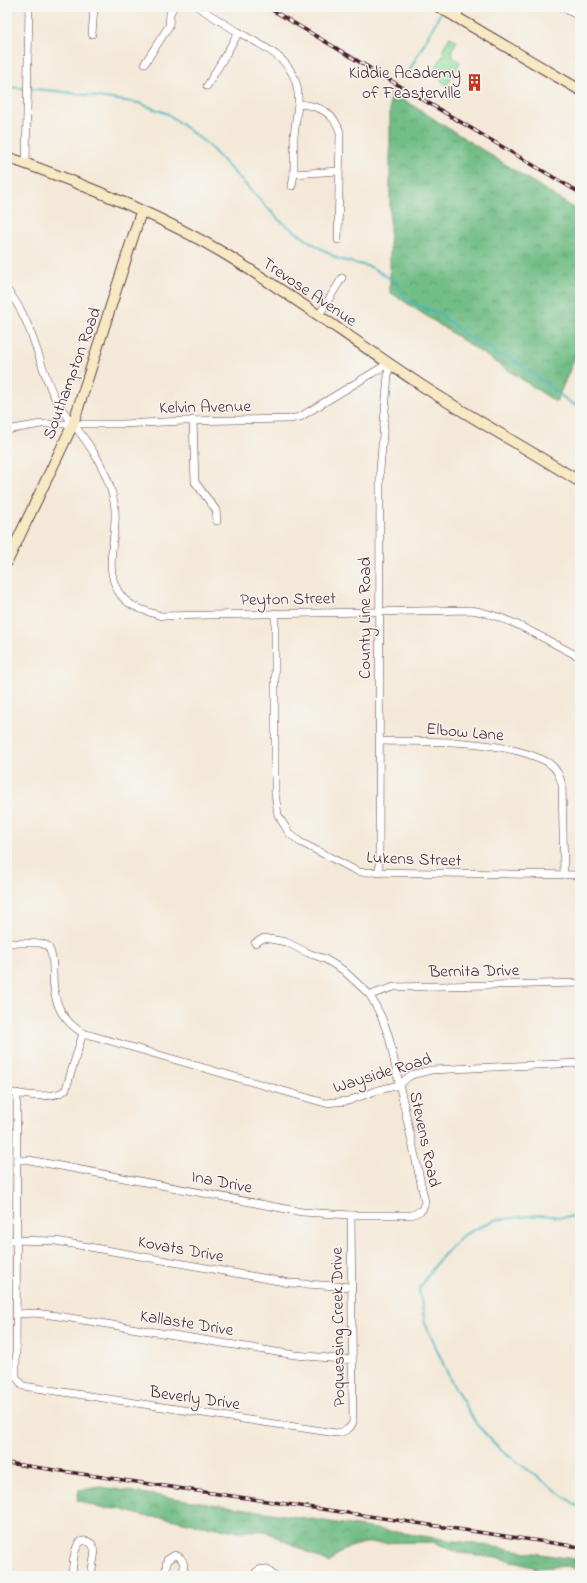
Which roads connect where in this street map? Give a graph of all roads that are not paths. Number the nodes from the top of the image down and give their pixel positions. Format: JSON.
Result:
{"nodes":[{"id":1,"x":29,"y":7,"type":"edge"},
{"id":2,"x":94,"y":7,"type":"edge"},
{"id":3,"x":174,"y":7,"type":"edge"},
{"id":4,"x":198,"y":7,"type":"edge"},
{"id":5,"x":439,"y":7,"type":"edge"},
{"id":6,"x":462,"y":7,"type":"edge"},
{"id":7,"x":562,"y":7,"type":"edge"},
{"id":8,"x":456,"y":17,"type":"junction"},
{"id":9,"x":580,"y":17,"type":"edge"},
{"id":10,"x":239,"y":32,"type":"junction"},
{"id":11,"x":92,"y":34,"type":"dead end"},
{"id":12,"x":145,"y":64,"type":"dead end"},
{"id":13,"x":207,"y":86,"type":"dead end"},
{"id":14,"x":580,"y":90,"type":"edge"},
{"id":15,"x":298,"y":104,"type":"junction"},
{"id":16,"x":7,"y":157,"type":"edge"},
{"id":17,"x":26,"y":164,"type":"junction"},
{"id":18,"x":339,"y":171,"type":"junction"},
{"id":19,"x":294,"y":174,"type":"junction"},
{"id":20,"x":292,"y":186,"type":"dead end"},
{"id":21,"x":141,"y":212,"type":"junction"},
{"id":22,"x":338,"y":240,"type":"dead end"},
{"id":23,"x":342,"y":278,"type":"dead end"},
{"id":24,"x":7,"y":290,"type":"edge"},
{"id":25,"x":319,"y":315,"type":"junction"},
{"id":26,"x":389,"y":363,"type":"junction"},
{"id":27,"x":193,"y":420,"type":"junction"},
{"id":28,"x":73,"y":424,"type":"junction"},
{"id":29,"x":7,"y":430,"type":"edge"},
{"id":30,"x":580,"y":482,"type":"edge"},
{"id":31,"x":217,"y":521,"type":"dead end"},
{"id":32,"x":7,"y":562,"type":"edge"},
{"id":33,"x":379,"y":611,"type":"junction"},
{"id":34,"x":275,"y":613,"type":"junction"},
{"id":35,"x":580,"y":657,"type":"edge"},
{"id":36,"x":380,"y":741,"type":"junction"},
{"id":37,"x":378,"y":873,"type":"junction"},
{"id":38,"x":564,"y":875,"type":"junction"},
{"id":39,"x":580,"y":875,"type":"edge"},
{"id":40,"x":7,"y":942,"type":"edge"},
{"id":41,"x":254,"y":943,"type":"dead end"},
{"id":42,"x":580,"y":983,"type":"edge"},
{"id":43,"x":370,"y":995,"type":"junction"},
{"id":44,"x":83,"y":1033,"type":"junction"},
{"id":45,"x":580,"y":1063,"type":"edge"},
{"id":46,"x":399,"y":1085,"type":"junction"},
{"id":47,"x":7,"y":1092,"type":"edge"},
{"id":48,"x":17,"y":1093,"type":"junction"},
{"id":49,"x":17,"y":1160,"type":"junction"},
{"id":50,"x":421,"y":1211,"type":"joint"},
{"id":51,"x":351,"y":1215,"type":"junction"},
{"id":52,"x":7,"y":1240,"type":"edge"},
{"id":53,"x":15,"y":1240,"type":"junction"},
{"id":54,"x":351,"y":1288,"type":"junction"},
{"id":55,"x":16,"y":1314,"type":"junction"},
{"id":56,"x":352,"y":1360,"type":"junction"},
{"id":57,"x":341,"y":1432,"type":"joint"},
{"id":58,"x":72,"y":1576,"type":"edge"},
{"id":59,"x":91,"y":1576,"type":"edge"},
{"id":60,"x":165,"y":1576,"type":"edge"},
{"id":61,"x":183,"y":1576,"type":"edge"},
{"id":62,"x":254,"y":1576,"type":"edge"},
{"id":63,"x":274,"y":1576,"type":"edge"}],
"edges":[{"from":1,"to":17,"type":"street"},
{"from":2,"to":11,"type":"street"},
{"from":3,"to":12,"type":"street"},
{"from":4,"to":10,"type":"street"},
{"from":5,"to":8,"type":"street"},
{"from":6,"to":8,"type":"street"},
{"from":7,"to":9,"type":"street"},
{"from":8,"to":14,"type":"street"},
{"from":10,"to":13,"type":"street"},
{"from":10,"to":15,"type":"street"},
{"from":15,"to":18,"type":"street"},
{"from":15,"to":19,"type":"street"},
{"from":16,"to":17,"type":"street","name":"Trevose Avenue"},
{"from":17,"to":21,"type":"street","name":"Trevose Avenue"},
{"from":18,"to":19,"type":"street"},
{"from":18,"to":22,"type":"street"},
{"from":19,"to":20,"type":"street"},
{"from":21,"to":25,"type":"street","name":"Trevose Avenue"},
{"from":21,"to":28,"type":"street","name":"Southampton Road"},
{"from":23,"to":25,"type":"street"},
{"from":24,"to":28,"type":"street"},
{"from":25,"to":26,"type":"street","name":"Trevose Avenue"},
{"from":26,"to":27,"type":"street","name":"Kelvin Avenue"},
{"from":26,"to":30,"type":"street","name":"Trevose Avenue"},
{"from":26,"to":33,"type":"street","name":"County Line Road"},
{"from":27,"to":28,"type":"street","name":"Kelvin Avenue"},
{"from":27,"to":31,"type":"street"},
{"from":28,"to":29,"type":"street","name":"Kelvin Avenue"},
{"from":28,"to":32,"type":"street","name":"Southampton Road"},
{"from":28,"to":34,"type":"street","name":"Peyton Street"},
{"from":33,"to":34,"type":"street","name":"Peyton Street"},
{"from":33,"to":35,"type":"street","name":"Peyton Street"},
{"from":33,"to":36,"type":"street","name":"County Line Road"},
{"from":34,"to":37,"type":"street","name":"Lukens Street"},
{"from":36,"to":37,"type":"street","name":"County Line Road"},
{"from":36,"to":38,"type":"street","name":"Elbow Lane"},
{"from":37,"to":38,"type":"street","name":"Lukens Street"},
{"from":38,"to":39,"type":"street","name":"Lukens Street"},
{"from":40,"to":44,"type":"street"},
{"from":41,"to":43,"type":"street","name":"Stevens Road"},
{"from":42,"to":43,"type":"street","name":"Bernita Drive"},
{"from":43,"to":46,"type":"street","name":"Stevens Road"},
{"from":44,"to":46,"type":"street","name":"Wayside Road"},
{"from":44,"to":48,"type":"street"},
{"from":45,"to":46,"type":"street","name":"Wayside Road"},
{"from":46,"to":50,"type":"street","name":"Stevens Road"},
{"from":47,"to":48,"type":"street"},
{"from":48,"to":49,"type":"street","name":"Beverly Drive"},
{"from":49,"to":51,"type":"street","name":"Ina Drive"},
{"from":49,"to":53,"type":"street","name":"Beverly Drive"},
{"from":50,"to":51,"type":"street","name":"Ina Drive"},
{"from":51,"to":54,"type":"street","name":"Poquessing Creek Drive"},
{"from":52,"to":53,"type":"street","name":"Kovats Drive"},
{"from":53,"to":54,"type":"street","name":"Kovats Drive"},
{"from":53,"to":55,"type":"street","name":"Beverly Drive"},
{"from":54,"to":56,"type":"street","name":"Poquessing Creek Drive"},
{"from":55,"to":56,"type":"street","name":"Kallaste Drive"},
{"from":55,"to":57,"type":"street","name":"Beverly Drive"},
{"from":56,"to":57,"type":"street","name":"Poquessing Creek Drive"},
{"from":58,"to":59,"type":"street"},
{"from":60,"to":61,"type":"street"},
{"from":62,"to":63,"type":"street"}]}
